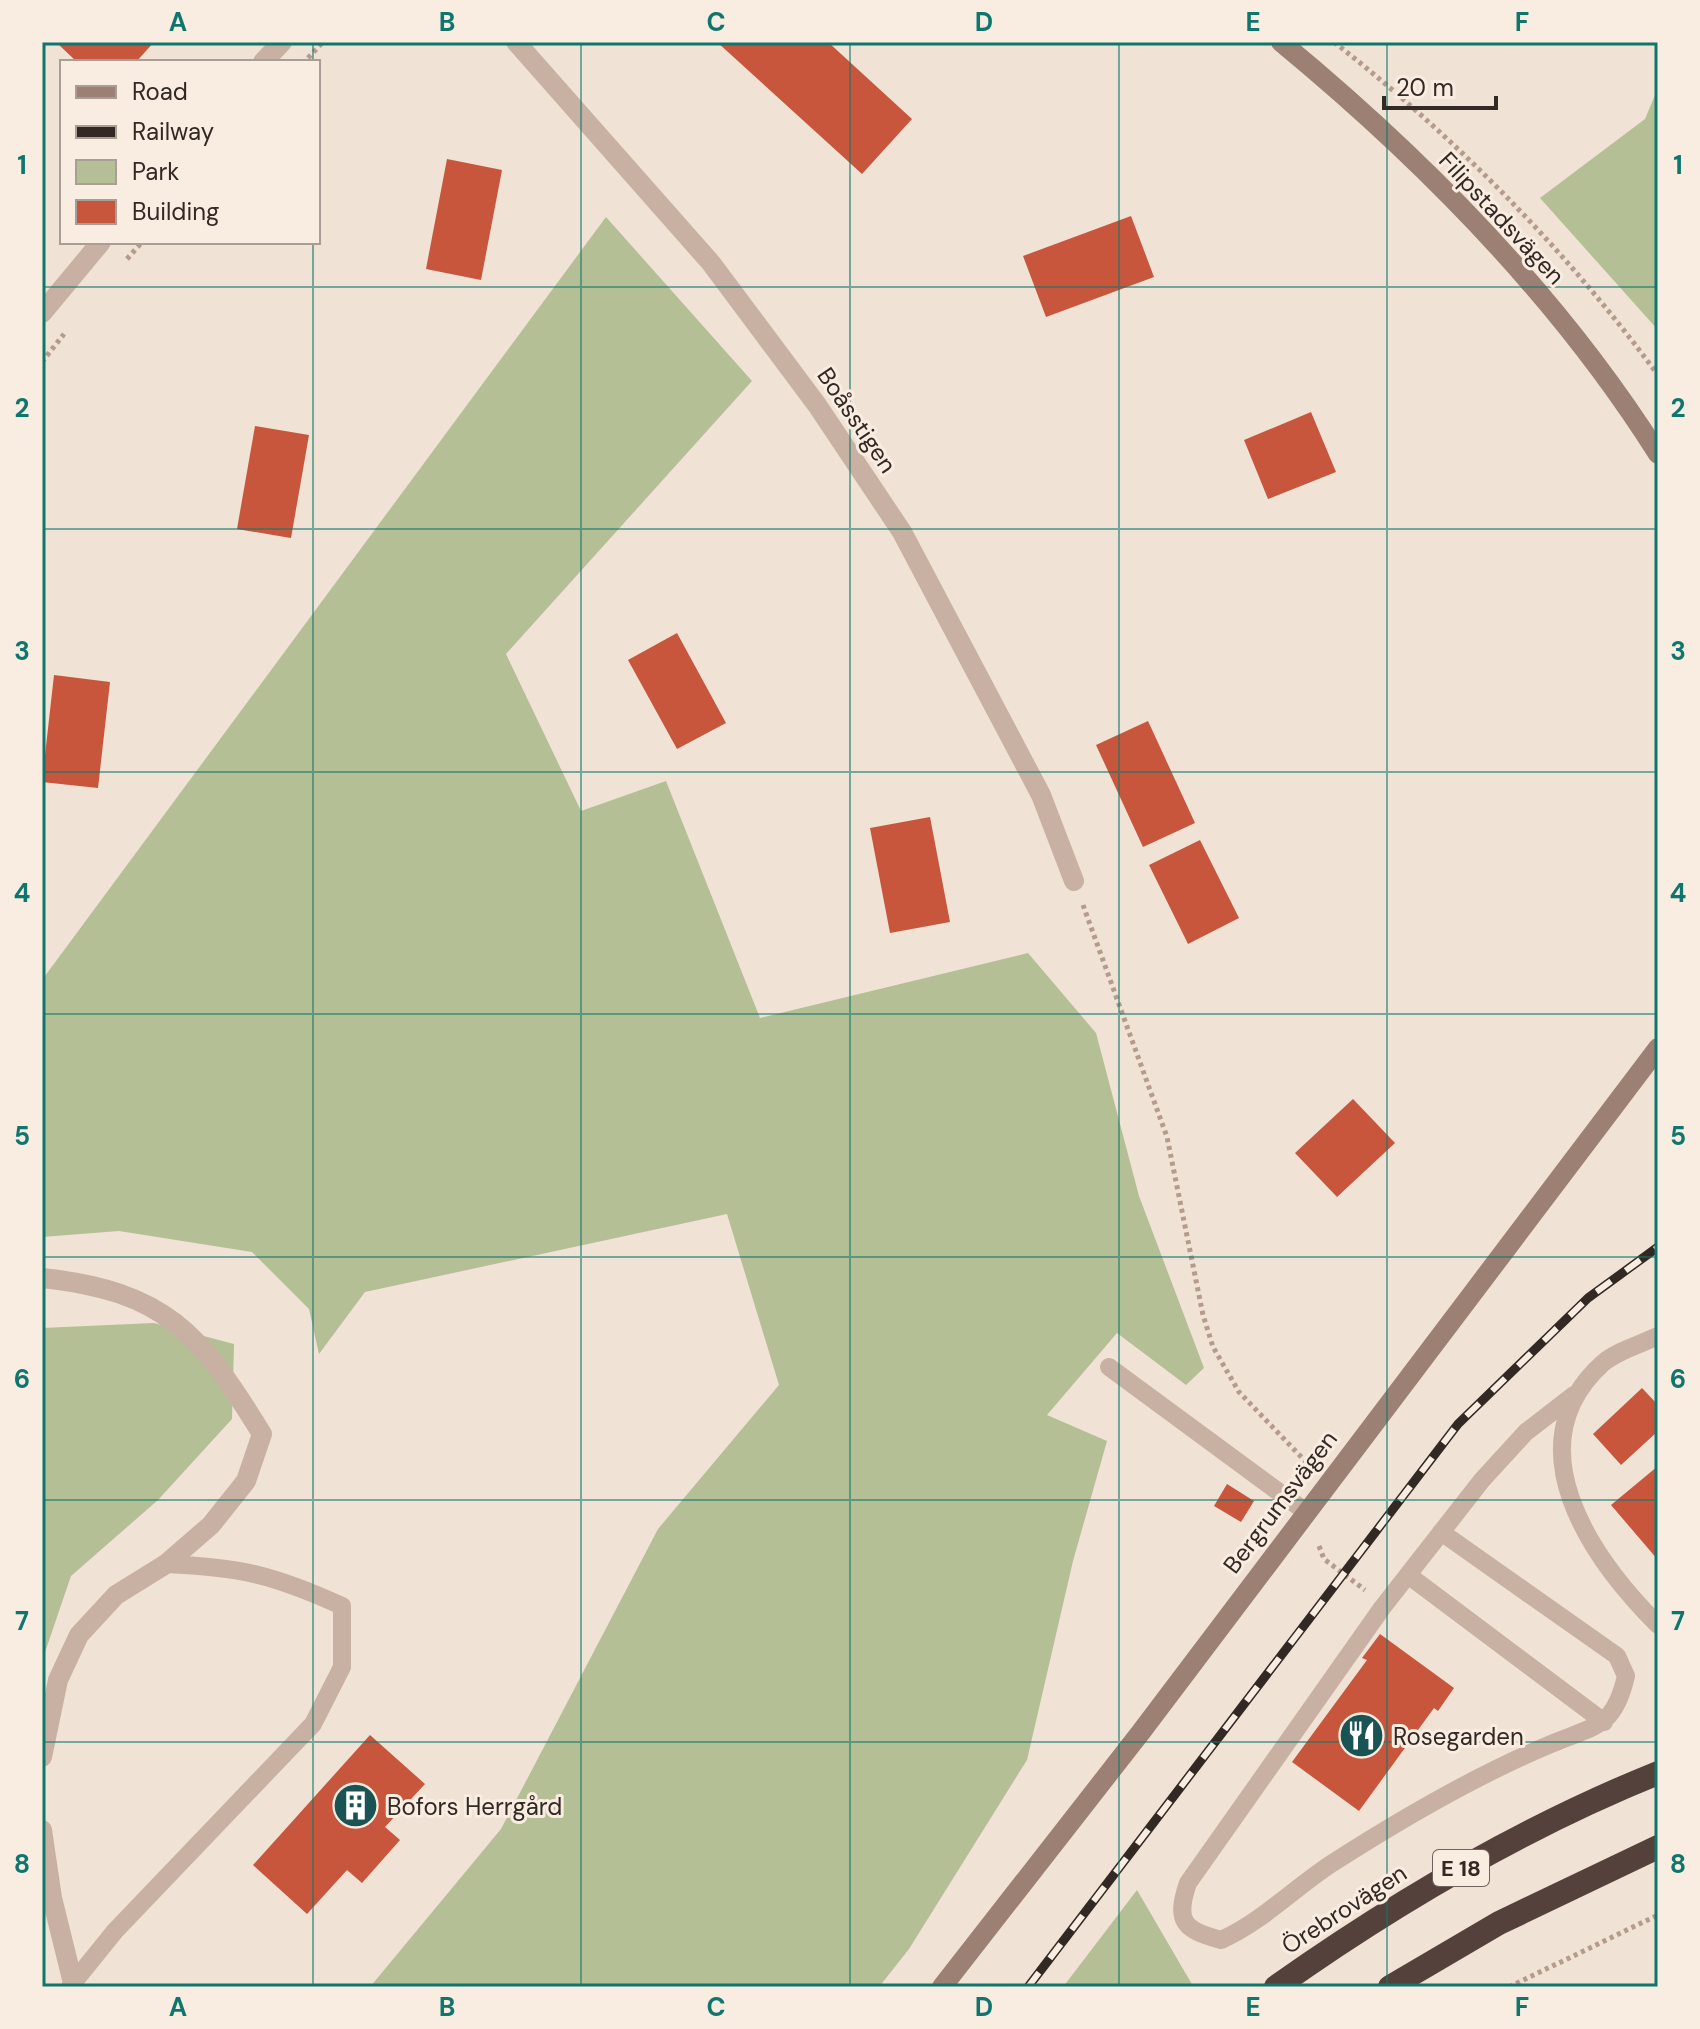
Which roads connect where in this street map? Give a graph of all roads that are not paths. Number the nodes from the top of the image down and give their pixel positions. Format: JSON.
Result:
{"nodes":[{"id":1,"x":282,"y":42,"type":"edge"},
{"id":2,"x":516,"y":42,"type":"edge"},
{"id":3,"x":1281,"y":42,"type":"edge"},
{"id":4,"x":265,"y":60,"type":"edge"},
{"id":5,"x":99,"y":244,"type":"edge"},
{"id":6,"x":42,"y":313,"type":"edge"},
{"id":7,"x":1658,"y":454,"type":"edge"},
{"id":8,"x":1074,"y":881,"type":"road end"},
{"id":9,"x":1658,"y":1048,"type":"edge"},
{"id":10,"x":42,"y":1278,"type":"edge"},
{"id":11,"x":1658,"y":1336,"type":"edge"},
{"id":12,"x":1109,"y":1367,"type":"dead end"},
{"id":13,"x":1574,"y":1395,"type":"junction"},
{"id":14,"x":1306,"y":1512,"type":"junction"},
{"id":15,"x":1441,"y":1532,"type":"junction"},
{"id":16,"x":166,"y":1564,"type":"junction"},
{"id":17,"x":1408,"y":1575,"type":"junction"},
{"id":18,"x":1658,"y":1625,"type":"edge"},
{"id":19,"x":1604,"y":1722,"type":"junction"},
{"id":20,"x":42,"y":1757,"type":"edge"},
{"id":21,"x":1658,"y":1773,"type":"edge"},
{"id":22,"x":42,"y":1830,"type":"edge"},
{"id":23,"x":1658,"y":1847,"type":"edge"},
{"id":24,"x":72,"y":1985,"type":"edge"},
{"id":25,"x":942,"y":1987,"type":"edge"},
{"id":26,"x":1276,"y":1987,"type":"edge"},
{"id":27,"x":1390,"y":1987,"type":"edge"}],
"edges":[{"from":1,"to":4,"type":"street"},
{"from":2,"to":8,"type":"street","name":"Boåsstigen"},
{"from":3,"to":7,"type":"street","name":"Filipstadsvägen"},
{"from":5,"to":6,"type":"street"},
{"from":9,"to":14,"type":"street","name":"Bergrumsvägen"},
{"from":10,"to":16,"type":"street"},
{"from":11,"to":13,"type":"lane"},
{"from":12,"to":14,"type":"lane"},
{"from":13,"to":15,"type":"lane"},
{"from":13,"to":18,"type":"lane"},
{"from":14,"to":25,"type":"street","name":"Bergrumsvägen"},
{"from":15,"to":17,"type":"lane"},
{"from":15,"to":19,"type":"lane"},
{"from":16,"to":20,"type":"street"},
{"from":16,"to":24,"type":"lane"},
{"from":17,"to":19,"type":"lane"},
{"from":17,"to":19,"type":"lane"},
{"from":21,"to":26,"type":"highway","name":"Örebrovägen","number":"E 18"},
{"from":22,"to":24,"type":"street"},
{"from":23,"to":27,"type":"highway"}]}
